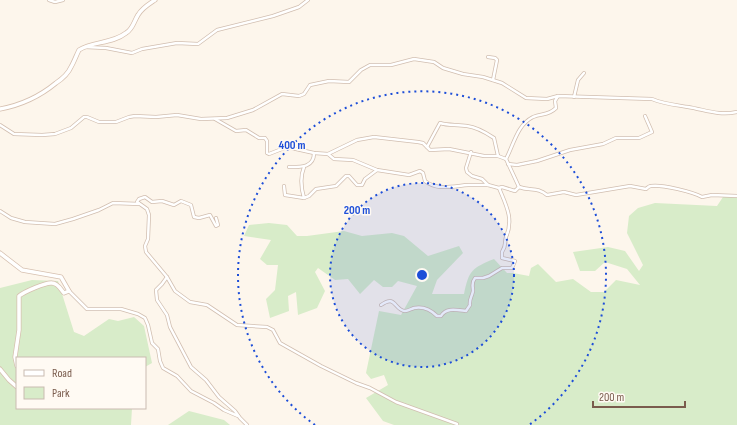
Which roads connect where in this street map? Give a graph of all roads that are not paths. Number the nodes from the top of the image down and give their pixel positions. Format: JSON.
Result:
{"nodes":[{"id":1,"x":49,"y":0,"type":"edge"},
{"id":2,"x":63,"y":0,"type":"edge"},
{"id":3,"x":154,"y":0,"type":"edge"},
{"id":4,"x":308,"y":0,"type":"edge"},
{"id":5,"x":84,"y":47,"type":"junction"},
{"id":6,"x":488,"y":57,"type":"dead end"},
{"id":7,"x":584,"y":73,"type":"dead end"},
{"id":8,"x":493,"y":80,"type":"junction"},
{"id":9,"x":558,"y":96,"type":"junction"},
{"id":10,"x":574,"y":97,"type":"junction"},
{"id":11,"x":0,"y":109,"type":"edge"},
{"id":12,"x":737,"y":112,"type":"edge"},
{"id":13,"x":645,"y":116,"type":"dead end"},
{"id":14,"x":214,"y":119,"type":"junction"},
{"id":15,"x":0,"y":125,"type":"edge"},
{"id":16,"x":427,"y":148,"type":"junction"},
{"id":17,"x":471,"y":152,"type":"junction"},
{"id":18,"x":314,"y":153,"type":"junction"},
{"id":19,"x":328,"y":154,"type":"junction"},
{"id":20,"x":498,"y":156,"type":"junction"},
{"id":21,"x":506,"y":159,"type":"junction"},
{"id":22,"x":508,"y":164,"type":"junction"},
{"id":23,"x":304,"y":167,"type":"junction"},
{"id":24,"x":289,"y":168,"type":"dead end"},
{"id":25,"x":377,"y":170,"type":"junction"},
{"id":26,"x":488,"y":184,"type":"junction"},
{"id":27,"x":284,"y":186,"type":"dead end"},
{"id":28,"x":519,"y":187,"type":"junction"},
{"id":29,"x":498,"y":188,"type":"junction"},
{"id":30,"x":737,"y":196,"type":"edge"},
{"id":31,"x":304,"y":198,"type":"junction"},
{"id":32,"x":140,"y":204,"type":"junction"},
{"id":33,"x":0,"y":211,"type":"edge"},
{"id":34,"x":216,"y":218,"type":"dead end"},
{"id":35,"x":0,"y":253,"type":"edge"},
{"id":36,"x":166,"y":277,"type":"junction"},
{"id":37,"x":69,"y":291,"type":"junction"},
{"id":38,"x":381,"y":305,"type":"dead end"},
{"id":39,"x":172,"y":317,"type":"dead end"},
{"id":40,"x":168,"y":320,"type":"junction"},
{"id":41,"x":16,"y":362,"type":"edge"},
{"id":42,"x":0,"y":369,"type":"edge"},
{"id":43,"x":16,"y":386,"type":"edge"},
{"id":44,"x":238,"y":416,"type":"junction"},
{"id":45,"x":247,"y":425,"type":"edge"},
{"id":46,"x":457,"y":425,"type":"edge"}],
"edges":[{"from":1,"to":2,"type":"street"},
{"from":3,"to":5,"type":"street"},
{"from":4,"to":5,"type":"street"},
{"from":5,"to":11,"type":"street"},
{"from":6,"to":8,"type":"street"},
{"from":7,"to":10,"type":"street"},
{"from":8,"to":9,"type":"street"},
{"from":8,"to":14,"type":"street"},
{"from":9,"to":10,"type":"street"},
{"from":9,"to":21,"type":"street"},
{"from":10,"to":12,"type":"street"},
{"from":13,"to":22,"type":"street"},
{"from":14,"to":15,"type":"street"},
{"from":14,"to":18,"type":"street"},
{"from":16,"to":17,"type":"street"},
{"from":16,"to":19,"type":"street"},
{"from":16,"to":20,"type":"street"},
{"from":17,"to":20,"type":"street"},
{"from":17,"to":26,"type":"street"},
{"from":18,"to":19,"type":"street"},
{"from":18,"to":23,"type":"street"},
{"from":19,"to":25,"type":"street"},
{"from":20,"to":21,"type":"street"},
{"from":21,"to":22,"type":"street"},
{"from":22,"to":28,"type":"street"},
{"from":23,"to":24,"type":"street"},
{"from":23,"to":31,"type":"street"},
{"from":25,"to":26,"type":"street"},
{"from":25,"to":31,"type":"street"},
{"from":26,"to":29,"type":"street"},
{"from":27,"to":31,"type":"street"},
{"from":28,"to":29,"type":"street"},
{"from":28,"to":30,"type":"street"},
{"from":29,"to":38,"type":"street"},
{"from":32,"to":33,"type":"street"},
{"from":32,"to":34,"type":"street"},
{"from":32,"to":36,"type":"street"},
{"from":35,"to":37,"type":"street"},
{"from":36,"to":40,"type":"street"},
{"from":36,"to":46,"type":"street"},
{"from":37,"to":41,"type":"street"},
{"from":37,"to":44,"type":"street"},
{"from":39,"to":40,"type":"street"},
{"from":40,"to":44,"type":"street"},
{"from":42,"to":43,"type":"street"},
{"from":44,"to":45,"type":"street"}]}
